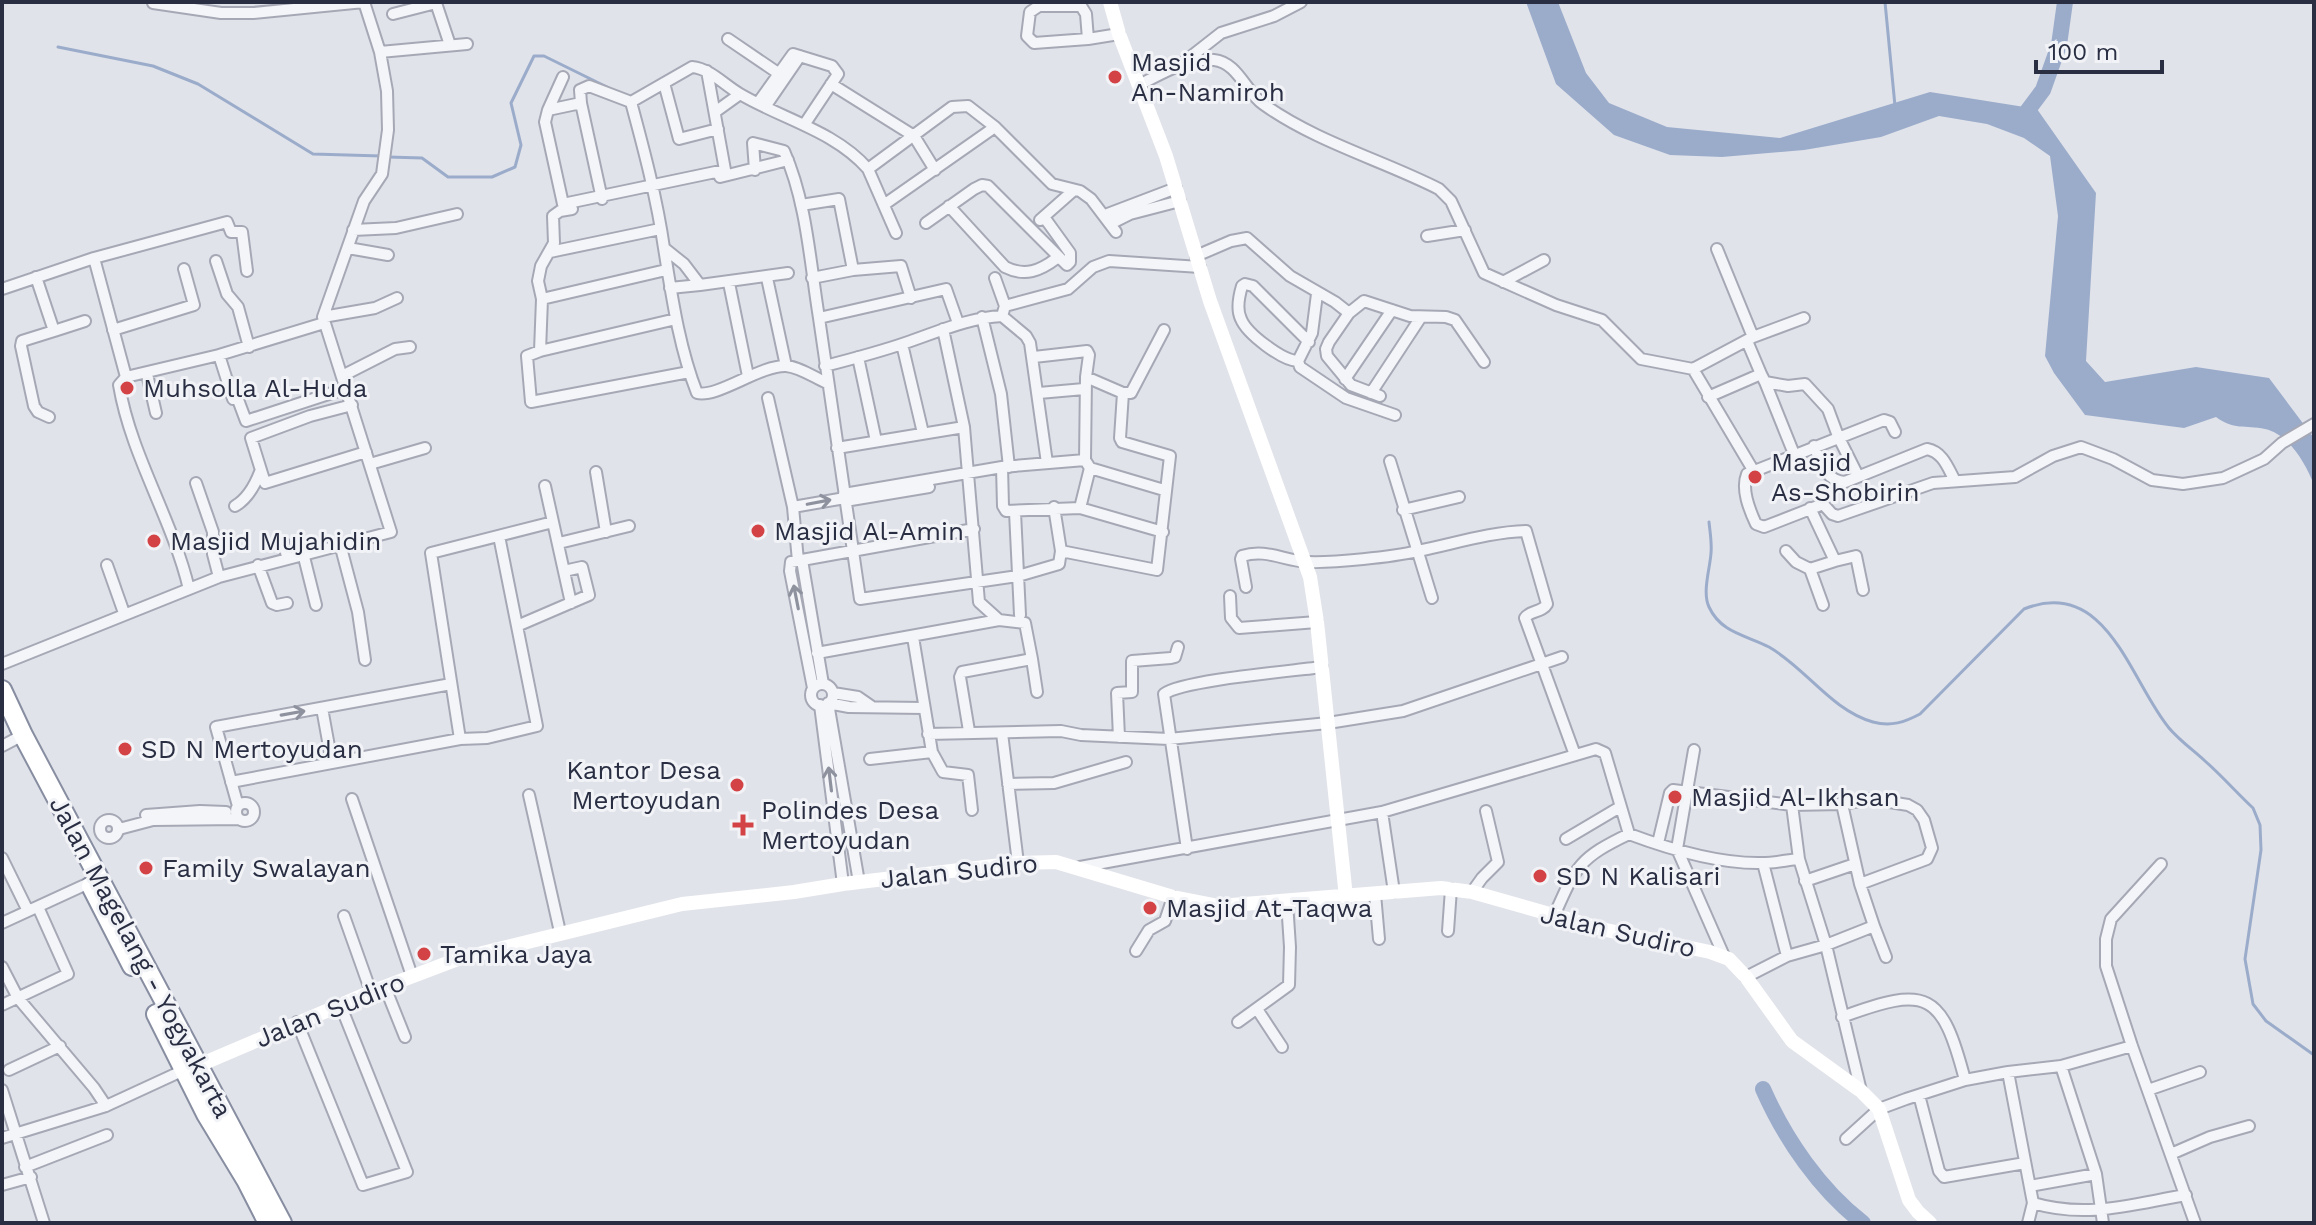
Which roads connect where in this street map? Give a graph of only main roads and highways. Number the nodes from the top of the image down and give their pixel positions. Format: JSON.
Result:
{"nodes":[{"id":1,"x":2,"y":690,"type":"edge"},
{"id":2,"x":2,"y":719,"type":"edge"},
{"id":3,"x":13,"y":741,"type":"edge"},
{"id":4,"x":190,"y":1068,"type":"junction"},
{"id":5,"x":268,"y":1223,"type":"edge"},
{"id":6,"x":282,"y":1223,"type":"edge"}],
"edges":[{"from":1,"to":3,"type":"highway","name":"Jalan Magelang - Yogyakarta"},
{"from":2,"to":3,"type":"highway","name":"Jalan Magelang - Yogyakarta"},
{"from":3,"to":4,"type":"highway","name":"Jalan Magelang - Yogyakarta"},
{"from":3,"to":4,"type":"highway","name":"Jalan Magelang - Yogyakarta"},
{"from":4,"to":5,"type":"highway","name":"Jalan Magelang - Yogyakarta"},
{"from":4,"to":6,"type":"highway","name":"Jalan Magelang - Yogyakarta"}]}
